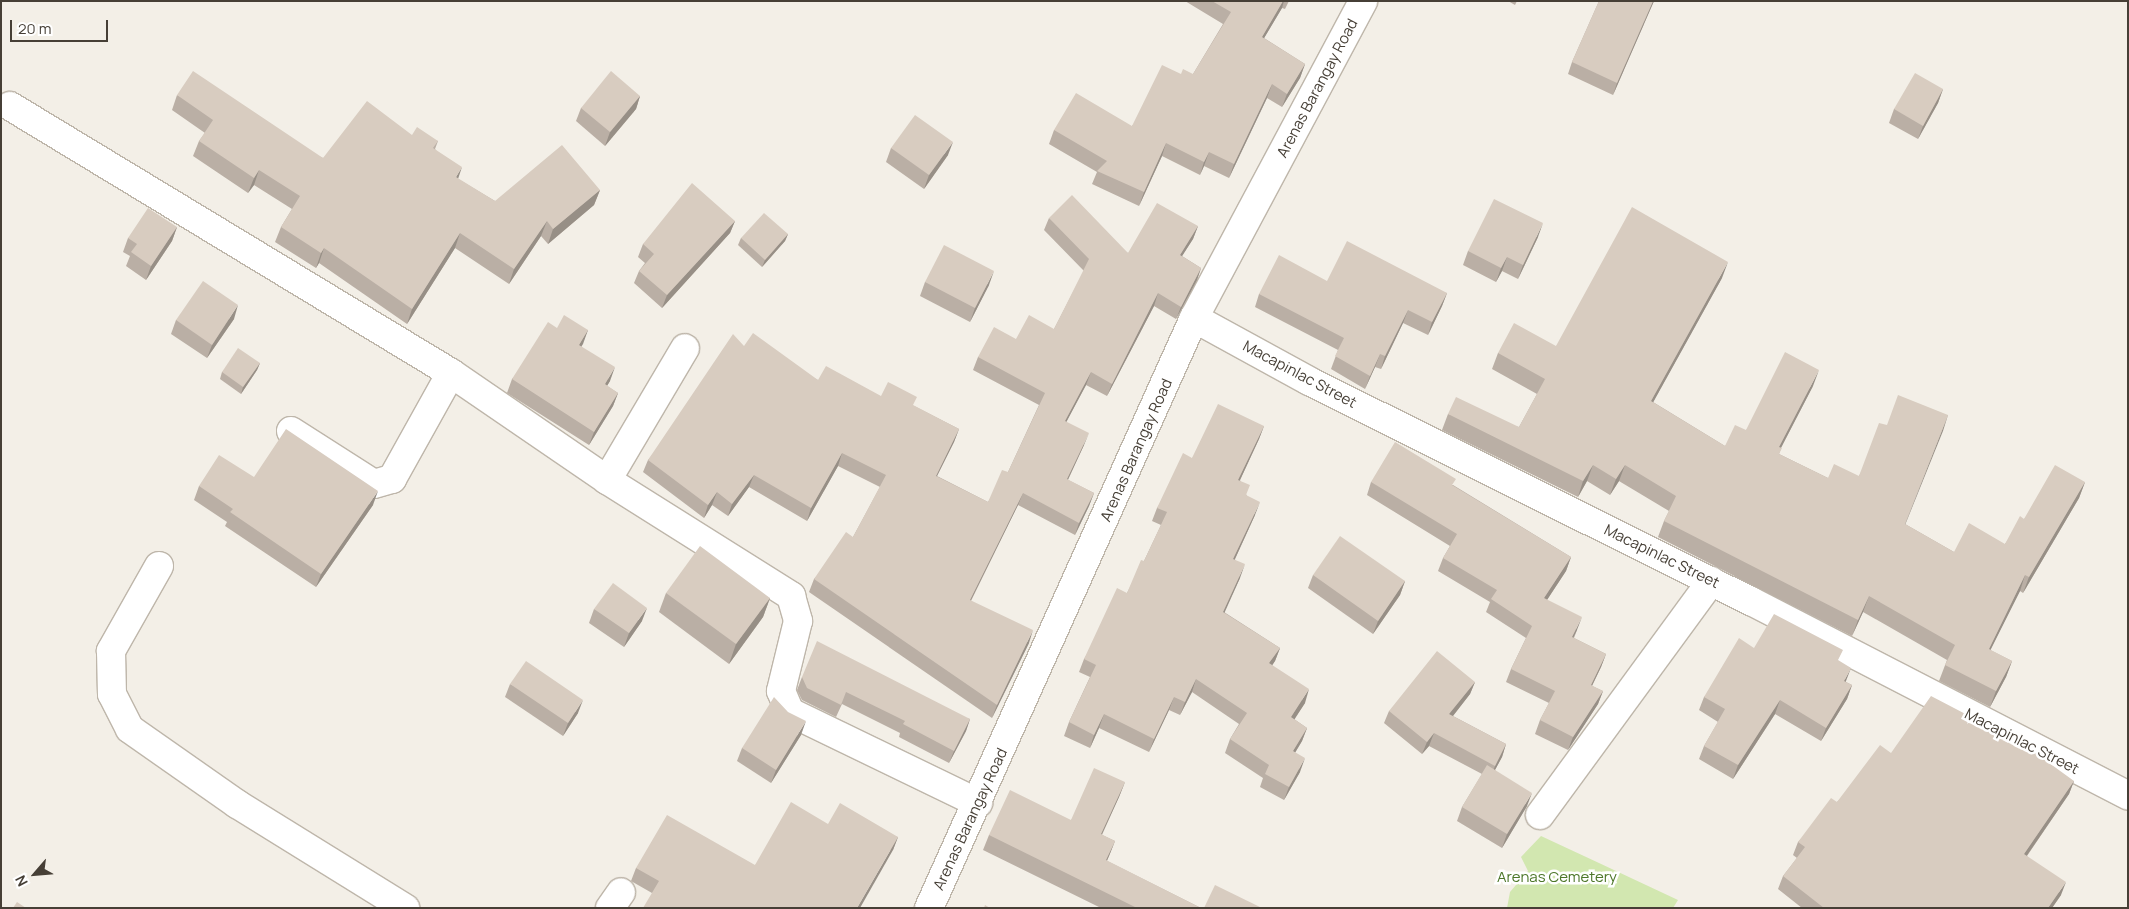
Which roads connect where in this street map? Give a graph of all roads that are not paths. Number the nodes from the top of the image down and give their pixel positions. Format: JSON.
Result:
{"nodes":[{"id":1,"x":1363,"y":1,"type":"edge"},
{"id":2,"x":10,"y":106,"type":"dead end"},
{"id":3,"x":1194,"y":318,"type":"junction"},
{"id":4,"x":684,"y":348,"type":"dead end"},
{"id":5,"x":451,"y":373,"type":"junction"},
{"id":6,"x":291,"y":431,"type":"edge"},
{"id":7,"x":607,"y":480,"type":"junction"},
{"id":8,"x":159,"y":566,"type":"dead end"},
{"id":9,"x":1711,"y":580,"type":"junction"},
{"id":10,"x":2128,"y":796,"type":"edge"},
{"id":11,"x":978,"y":802,"type":"junction"},
{"id":12,"x":1540,"y":815,"type":"dead end"},
{"id":13,"x":405,"y":908,"type":"edge"},
{"id":14,"x":929,"y":908,"type":"edge"}],
"edges":[{"from":1,"to":3,"type":"street","name":"Arenas Barangay Road"},
{"from":2,"to":5,"type":"street"},
{"from":3,"to":9,"type":"street","name":"Macapinlac Street"},
{"from":3,"to":11,"type":"street","name":"Arenas Barangay Road"},
{"from":4,"to":7,"type":"street"},
{"from":5,"to":6,"type":"street"},
{"from":5,"to":7,"type":"street"},
{"from":7,"to":11,"type":"street"},
{"from":8,"to":13,"type":"street"},
{"from":9,"to":10,"type":"street","name":"Macapinlac Street"},
{"from":9,"to":12,"type":"street"},
{"from":11,"to":14,"type":"street","name":"Arenas Barangay Road"}]}
